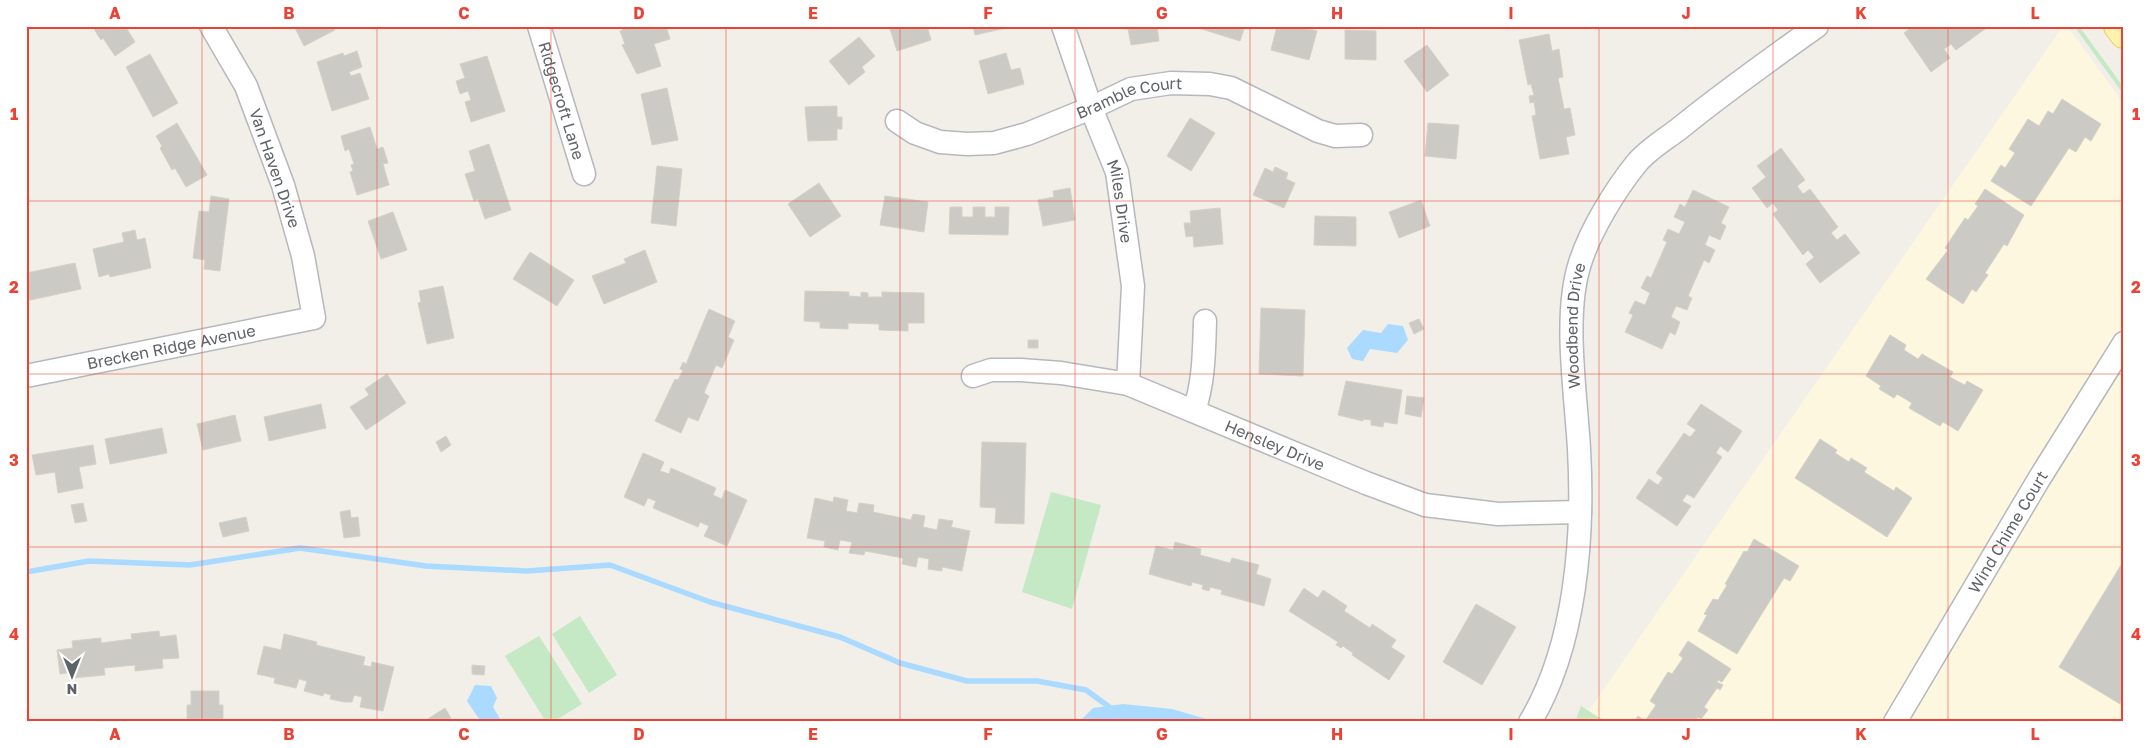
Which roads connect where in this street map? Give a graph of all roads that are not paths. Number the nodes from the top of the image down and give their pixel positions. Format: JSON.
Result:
{"nodes":[{"id":1,"x":211,"y":26,"type":"edge"},
{"id":2,"x":539,"y":26,"type":"edge"},
{"id":3,"x":1063,"y":26,"type":"edge"},
{"id":4,"x":1817,"y":26,"type":"edge"},
{"id":5,"x":2118,"y":26,"type":"edge"},
{"id":6,"x":2124,"y":34,"type":"edge"},
{"id":7,"x":1091,"y":108,"type":"junction"},
{"id":8,"x":897,"y":121,"type":"dead end"},
{"id":9,"x":1361,"y":135,"type":"dead end"},
{"id":10,"x":584,"y":174,"type":"dead end"},
{"id":11,"x":314,"y":318,"type":"joint"},
{"id":12,"x":1205,"y":321,"type":"dead end"},
{"id":13,"x":2124,"y":343,"type":"edge"},
{"id":14,"x":26,"y":376,"type":"edge"},
{"id":15,"x":972,"y":376,"type":"dead end"},
{"id":16,"x":1128,"y":384,"type":"junction"},
{"id":17,"x":1194,"y":411,"type":"junction"},
{"id":18,"x":1580,"y":512,"type":"junction"},
{"id":19,"x":1530,"y":722,"type":"edge"},
{"id":20,"x":1895,"y":722,"type":"edge"}],
"edges":[{"from":1,"to":11,"type":"street","name":"Van Haven Drive"},
{"from":2,"to":10,"type":"street","name":"Ridgecroft Lane"},
{"from":3,"to":7,"type":"street","name":"Miles Drive"},
{"from":4,"to":18,"type":"street","name":"Woodbend Drive"},
{"from":5,"to":6,"type":"main road"},
{"from":7,"to":8,"type":"street","name":"Bramble Court"},
{"from":7,"to":9,"type":"street","name":"Bramble Court"},
{"from":7,"to":16,"type":"street","name":"Miles Drive"},
{"from":11,"to":14,"type":"street","name":"Brecken Ridge Avenue"},
{"from":12,"to":17,"type":"street"},
{"from":13,"to":20,"type":"street","name":"Wind Chime Court"},
{"from":15,"to":16,"type":"street","name":"Hensley Drive"},
{"from":16,"to":17,"type":"street","name":"Hensley Drive"},
{"from":17,"to":18,"type":"street","name":"Hensley Drive"},
{"from":18,"to":19,"type":"street","name":"Woodbend Drive"}]}
